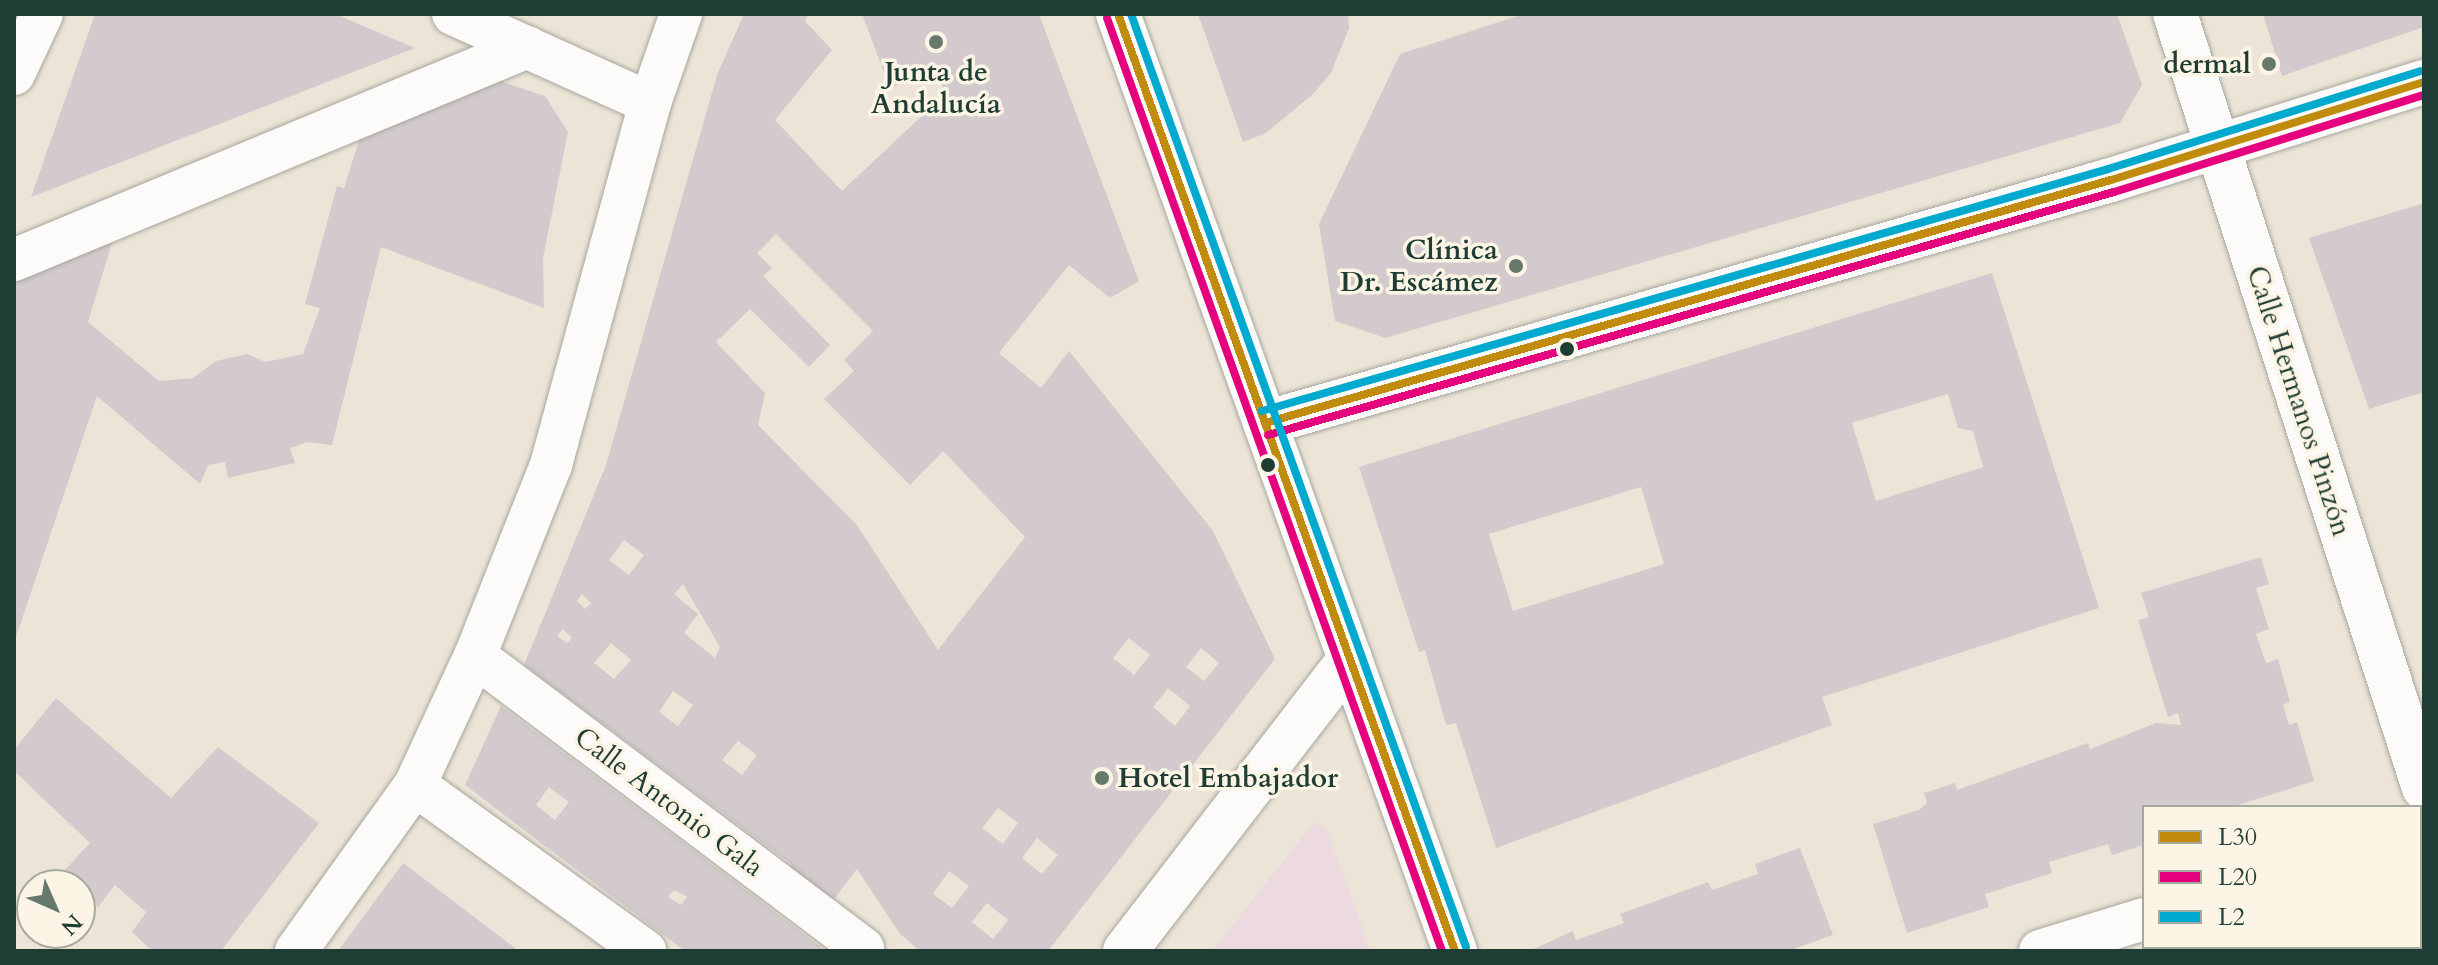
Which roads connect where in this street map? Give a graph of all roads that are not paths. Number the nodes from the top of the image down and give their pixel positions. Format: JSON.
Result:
{"nodes":[{"id":1,"x":42,"y":14,"type":"edge"},
{"id":2,"x":453,"y":14,"type":"edge"},
{"id":3,"x":681,"y":14,"type":"edge"},
{"id":4,"x":1118,"y":14,"type":"edge"},
{"id":5,"x":2175,"y":14,"type":"edge"},
{"id":6,"x":528,"y":47,"type":"junction"},
{"id":7,"x":14,"y":74,"type":"edge"},
{"id":8,"x":2424,"y":82,"type":"edge"},
{"id":9,"x":650,"y":103,"type":"junction"},
{"id":10,"x":2217,"y":148,"type":"junction"},
{"id":11,"x":14,"y":260,"type":"edge"},
{"id":12,"x":1265,"y":423,"type":"junction"},
{"id":13,"x":475,"y":656,"type":"junction"},
{"id":14,"x":1350,"y":659,"type":"junction"},
{"id":15,"x":415,"y":785,"type":"junction"},
{"id":16,"x":2424,"y":788,"type":"edge"},
{"id":17,"x":2142,"y":920,"type":"edge"},
{"id":18,"x":863,"y":948,"type":"dead end"},
{"id":19,"x":296,"y":951,"type":"edge"},
{"id":20,"x":645,"y":951,"type":"edge"},
{"id":21,"x":1125,"y":951,"type":"edge"},
{"id":22,"x":1455,"y":951,"type":"edge"},
{"id":23,"x":2040,"y":951,"type":"edge"}],
"edges":[{"from":1,"to":7,"type":"street"},
{"from":2,"to":6,"type":"street"},
{"from":3,"to":9,"type":"street"},
{"from":4,"to":12,"type":"street"},
{"from":5,"to":10,"type":"street","name":"Calle Hermanos Pinzón"},
{"from":6,"to":9,"type":"street"},
{"from":6,"to":11,"type":"street"},
{"from":8,"to":10,"type":"street"},
{"from":9,"to":13,"type":"street"},
{"from":10,"to":12,"type":"street"},
{"from":10,"to":16,"type":"street","name":"Calle Hermanos Pinzón"},
{"from":12,"to":14,"type":"street"},
{"from":13,"to":15,"type":"street"},
{"from":13,"to":18,"type":"street","name":"Calle Antonio Gala"},
{"from":14,"to":21,"type":"street"},
{"from":14,"to":22,"type":"street"},
{"from":15,"to":19,"type":"street"},
{"from":15,"to":20,"type":"street"},
{"from":17,"to":23,"type":"street"}]}
